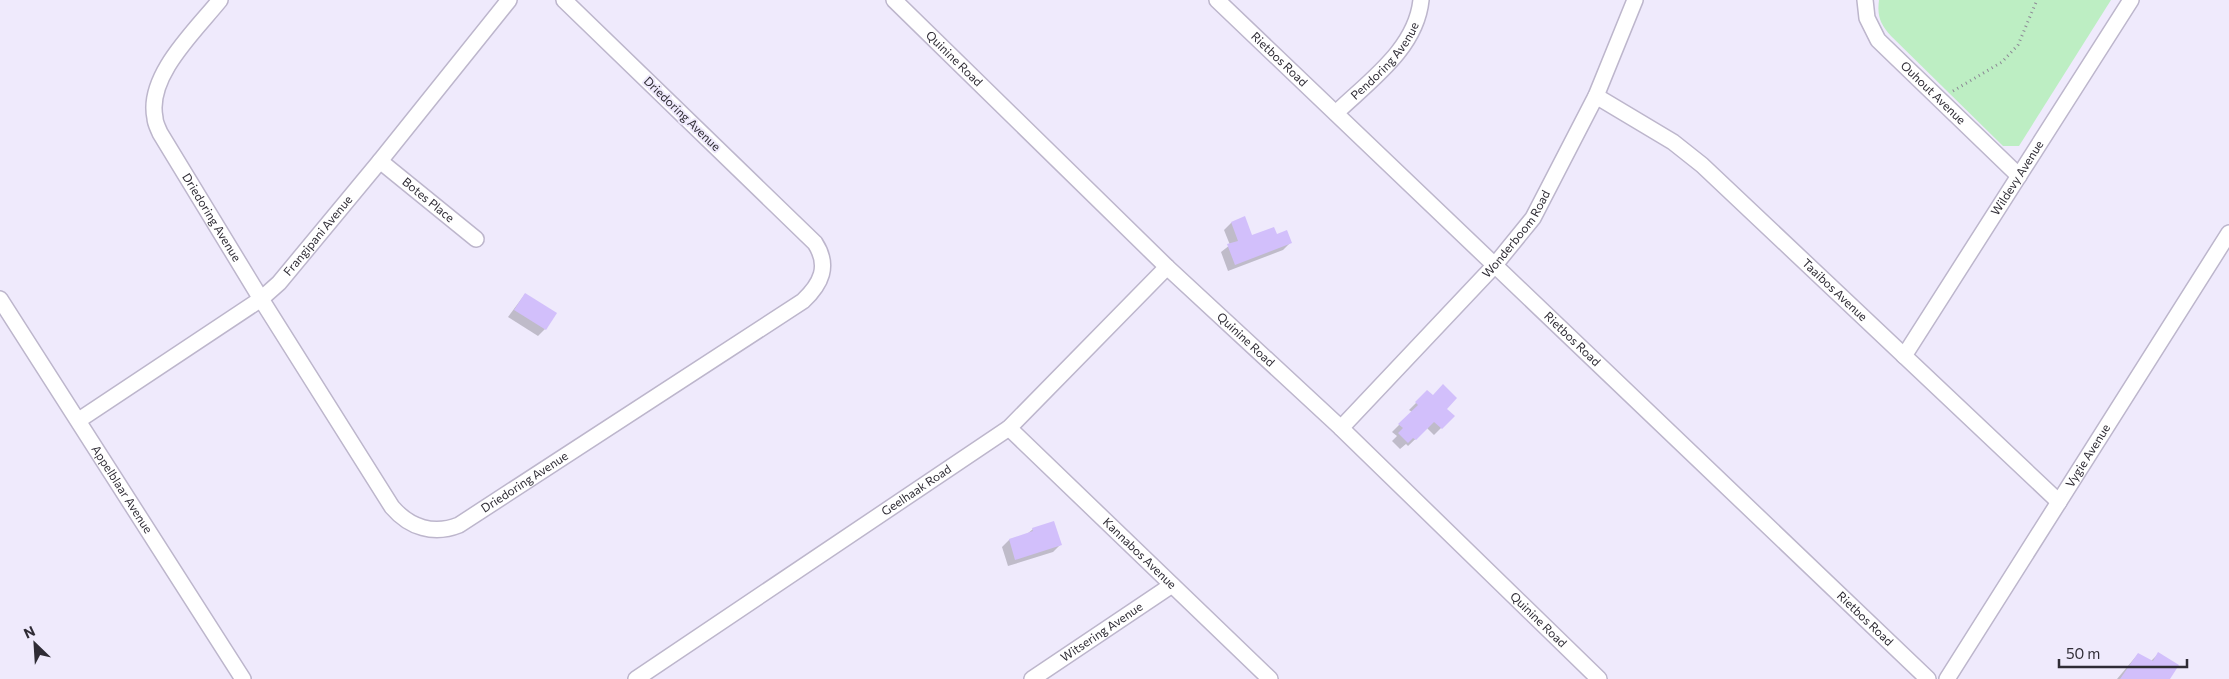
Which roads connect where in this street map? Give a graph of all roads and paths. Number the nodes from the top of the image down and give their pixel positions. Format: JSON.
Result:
{"nodes":[{"id":1,"x":220,"y":0,"type":"edge"},
{"id":2,"x":509,"y":0,"type":"edge"},
{"id":3,"x":564,"y":0,"type":"edge"},
{"id":4,"x":894,"y":0,"type":"edge"},
{"id":5,"x":1217,"y":0,"type":"edge"},
{"id":6,"x":1422,"y":0,"type":"edge"},
{"id":7,"x":1635,"y":0,"type":"edge"},
{"id":8,"x":1865,"y":0,"type":"edge"},
{"id":9,"x":2037,"y":0,"type":"edge"},
{"id":10,"x":2131,"y":0,"type":"edge"},
{"id":11,"x":1596,"y":96,"type":"junction"},
{"id":12,"x":1939,"y":99,"type":"junction"},
{"id":13,"x":1336,"y":113,"type":"junction"},
{"id":14,"x":380,"y":161,"type":"junction"},
{"id":15,"x":2018,"y":176,"type":"junction"},
{"id":16,"x":2229,"y":233,"type":"edge"},
{"id":17,"x":476,"y":239,"type":"dead end"},
{"id":18,"x":1494,"y":266,"type":"junction"},
{"id":19,"x":1167,"y":267,"type":"junction"},
{"id":20,"x":0,"y":299,"type":"edge"},
{"id":21,"x":261,"y":299,"type":"junction"},
{"id":22,"x":1904,"y":356,"type":"junction"},
{"id":23,"x":79,"y":420,"type":"junction"},
{"id":24,"x":1009,"y":428,"type":"junction"},
{"id":25,"x":1341,"y":428,"type":"junction"},
{"id":26,"x":2059,"y":502,"type":"junction"},
{"id":27,"x":1172,"y":585,"type":"junction"},
{"id":28,"x":243,"y":679,"type":"edge"},
{"id":29,"x":636,"y":679,"type":"edge"},
{"id":30,"x":1032,"y":679,"type":"edge"},
{"id":31,"x":1270,"y":679,"type":"edge"},
{"id":32,"x":1599,"y":679,"type":"edge"},
{"id":33,"x":1928,"y":679,"type":"edge"},
{"id":34,"x":1947,"y":679,"type":"edge"}],
"edges":[{"from":1,"to":21,"type":"street","name":"Driedoring Avenue"},
{"from":2,"to":14,"type":"street","name":"Frangipani Avenue"},
{"from":3,"to":21,"type":"street","name":"Driedoring Avenue"},
{"from":4,"to":19,"type":"street","name":"Quinine Road"},
{"from":5,"to":13,"type":"street","name":"Rietbos Road"},
{"from":6,"to":13,"type":"street","name":"Pendoring Avenue"},
{"from":7,"to":11,"type":"street","name":"Wonderboom Road"},
{"from":8,"to":12,"type":"street","name":"Ouhout Avenue"},
{"from":9,"to":12,"type":"path"},
{"from":10,"to":15,"type":"street","name":"Wildevy Avenue"},
{"from":11,"to":18,"type":"street","name":"Wonderboom Road"},
{"from":11,"to":22,"type":"street","name":"Taaibos Avenue"},
{"from":12,"to":15,"type":"street","name":"Ouhout Avenue"},
{"from":13,"to":18,"type":"street","name":"Rietbos Road"},
{"from":14,"to":17,"type":"street","name":"Botes Place"},
{"from":14,"to":21,"type":"street","name":"Frangipani Avenue"},
{"from":15,"to":22,"type":"street","name":"Wildevy Avenue"},
{"from":16,"to":26,"type":"street","name":"Vygie Avenue"},
{"from":18,"to":25,"type":"street","name":"Wonderboom Road"},
{"from":18,"to":33,"type":"street","name":"Rietbos Road"},
{"from":19,"to":24,"type":"street","name":"Geelhaak Road"},
{"from":19,"to":25,"type":"street","name":"Quinine Road"},
{"from":20,"to":23,"type":"street","name":"Appelblaar Avenue"},
{"from":21,"to":23,"type":"street","name":"Frangipani Avenue"},
{"from":22,"to":26,"type":"street","name":"Taaibos Avenue"},
{"from":23,"to":28,"type":"street","name":"Appelblaar Avenue"},
{"from":24,"to":27,"type":"street","name":"Kannabos Avenue"},
{"from":24,"to":29,"type":"street","name":"Geelhaak Road"},
{"from":25,"to":32,"type":"street","name":"Quinine Road"},
{"from":26,"to":34,"type":"street","name":"Vygie Avenue"},
{"from":27,"to":30,"type":"street","name":"Witsering Avenue"},
{"from":27,"to":31,"type":"street","name":"Kannabos Avenue"}]}
